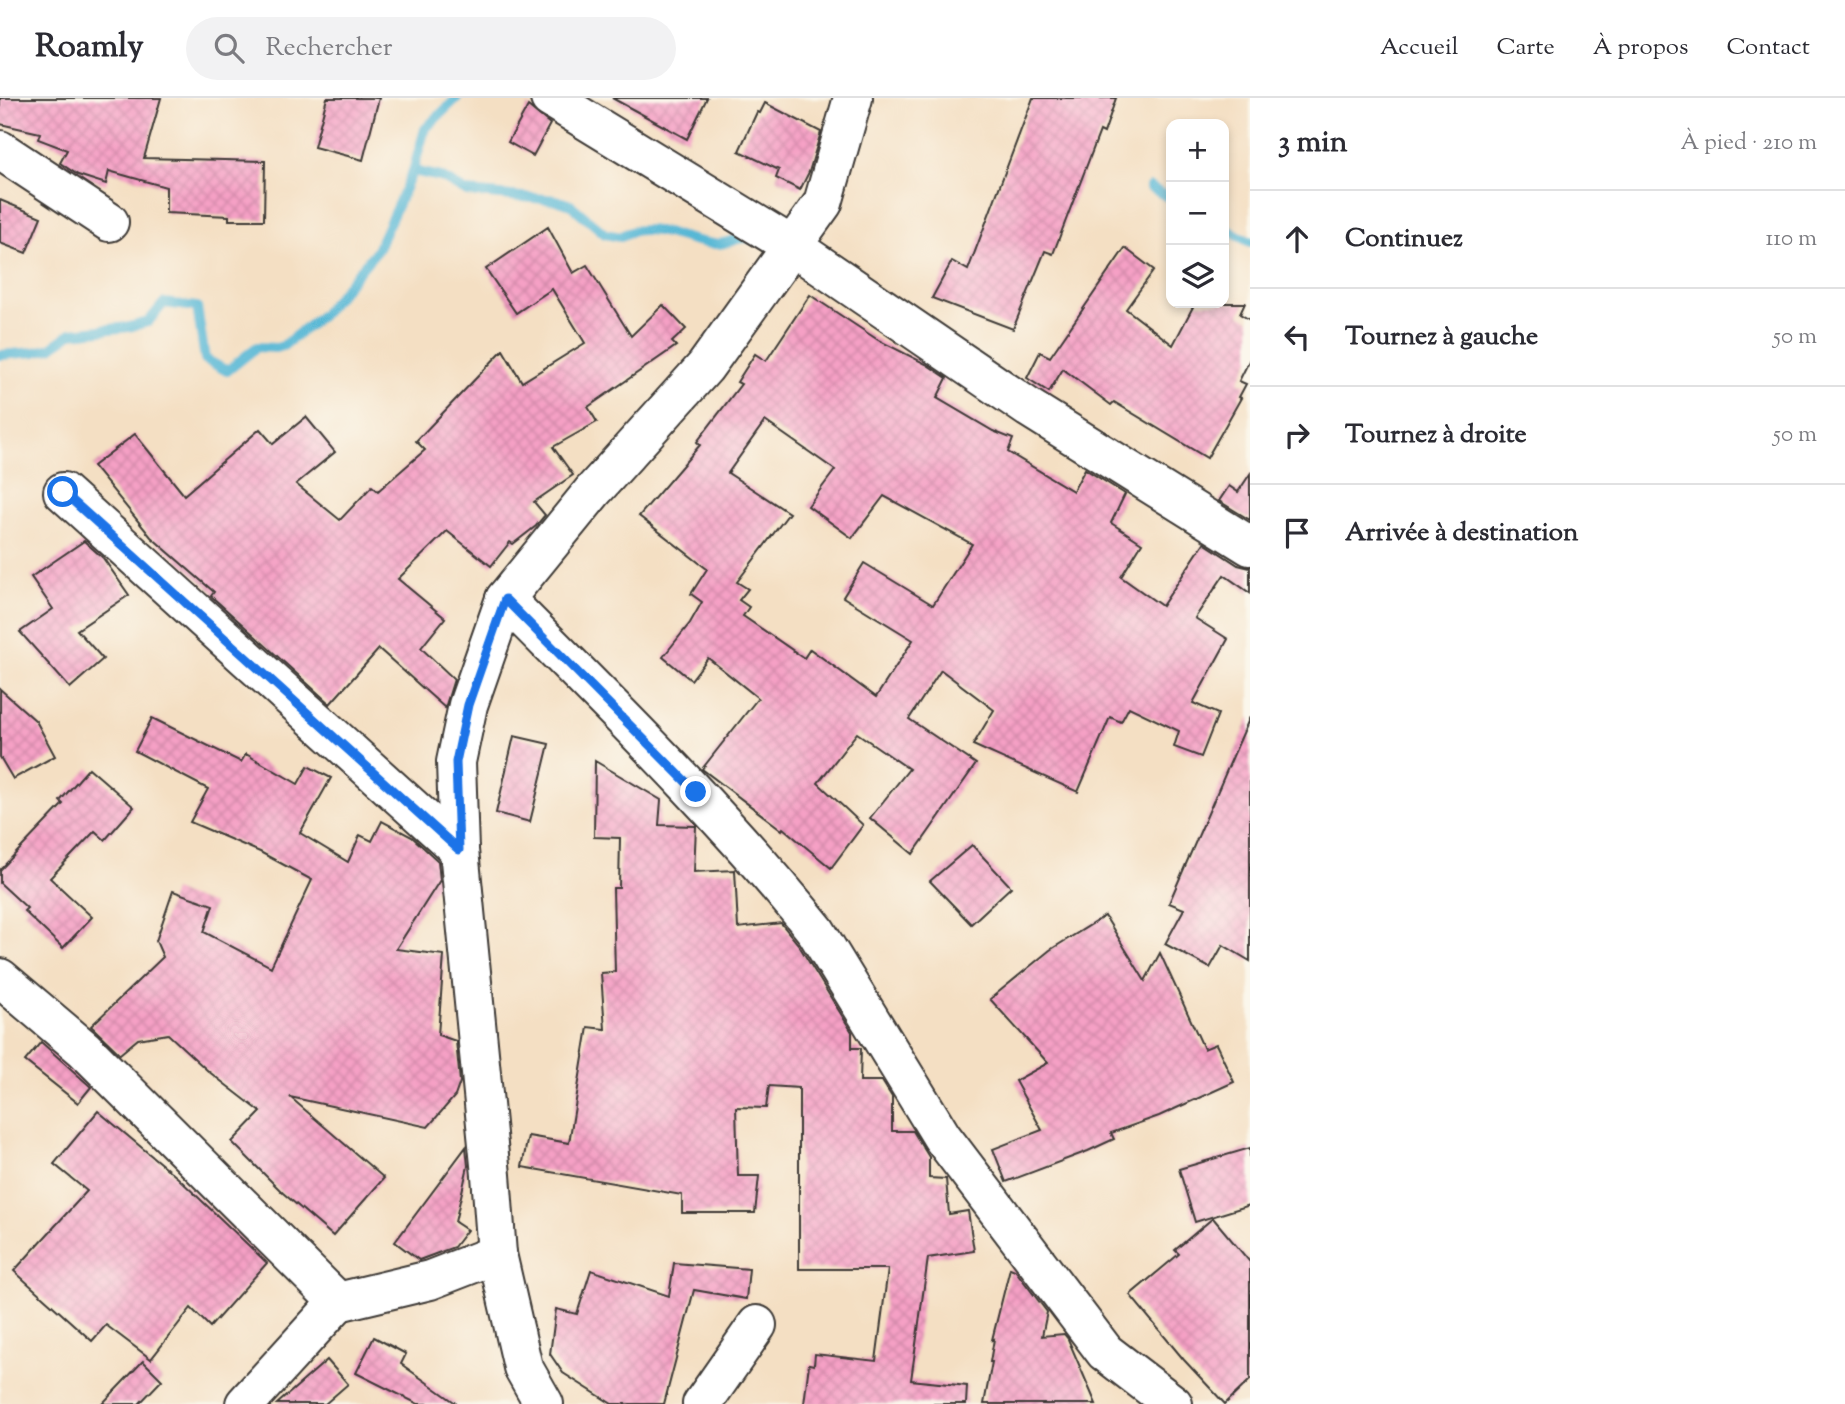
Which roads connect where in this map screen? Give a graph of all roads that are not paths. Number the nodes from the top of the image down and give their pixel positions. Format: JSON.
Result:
{"nodes":[{"id":1,"x":550,"y":98,"type":"edge"},
{"id":2,"x":853,"y":98,"type":"edge"},
{"id":3,"x":0,"y":150,"type":"edge"},
{"id":4,"x":109,"y":222,"type":"dead end"},
{"id":5,"x":792,"y":246,"type":"junction"},
{"id":6,"x":63,"y":492,"type":"dead end"},
{"id":7,"x":1250,"y":546,"type":"edge"},
{"id":8,"x":505,"y":599,"type":"junction"},
{"id":9,"x":459,"y":850,"type":"junction"},
{"id":10,"x":0,"y":978,"type":"edge"},
{"id":11,"x":497,"y":1254,"type":"junction"},
{"id":12,"x":338,"y":1302,"type":"junction"},
{"id":13,"x":757,"y":1325,"type":"dead end"},
{"id":14,"x":245,"y":1404,"type":"edge"},
{"id":15,"x":544,"y":1404,"type":"edge"},
{"id":16,"x":702,"y":1404,"type":"edge"},
{"id":17,"x":1173,"y":1404,"type":"edge"}],
"edges":[{"from":1,"to":5,"type":"street"},
{"from":2,"to":5,"type":"street"},
{"from":3,"to":4,"type":"street"},
{"from":5,"to":7,"type":"street"},
{"from":5,"to":8,"type":"street"},
{"from":6,"to":9,"type":"street"},
{"from":8,"to":9,"type":"street"},
{"from":8,"to":17,"type":"street"},
{"from":9,"to":11,"type":"street"},
{"from":10,"to":12,"type":"street"},
{"from":11,"to":12,"type":"street"},
{"from":11,"to":15,"type":"street"},
{"from":12,"to":14,"type":"street"},
{"from":13,"to":16,"type":"street"}]}
